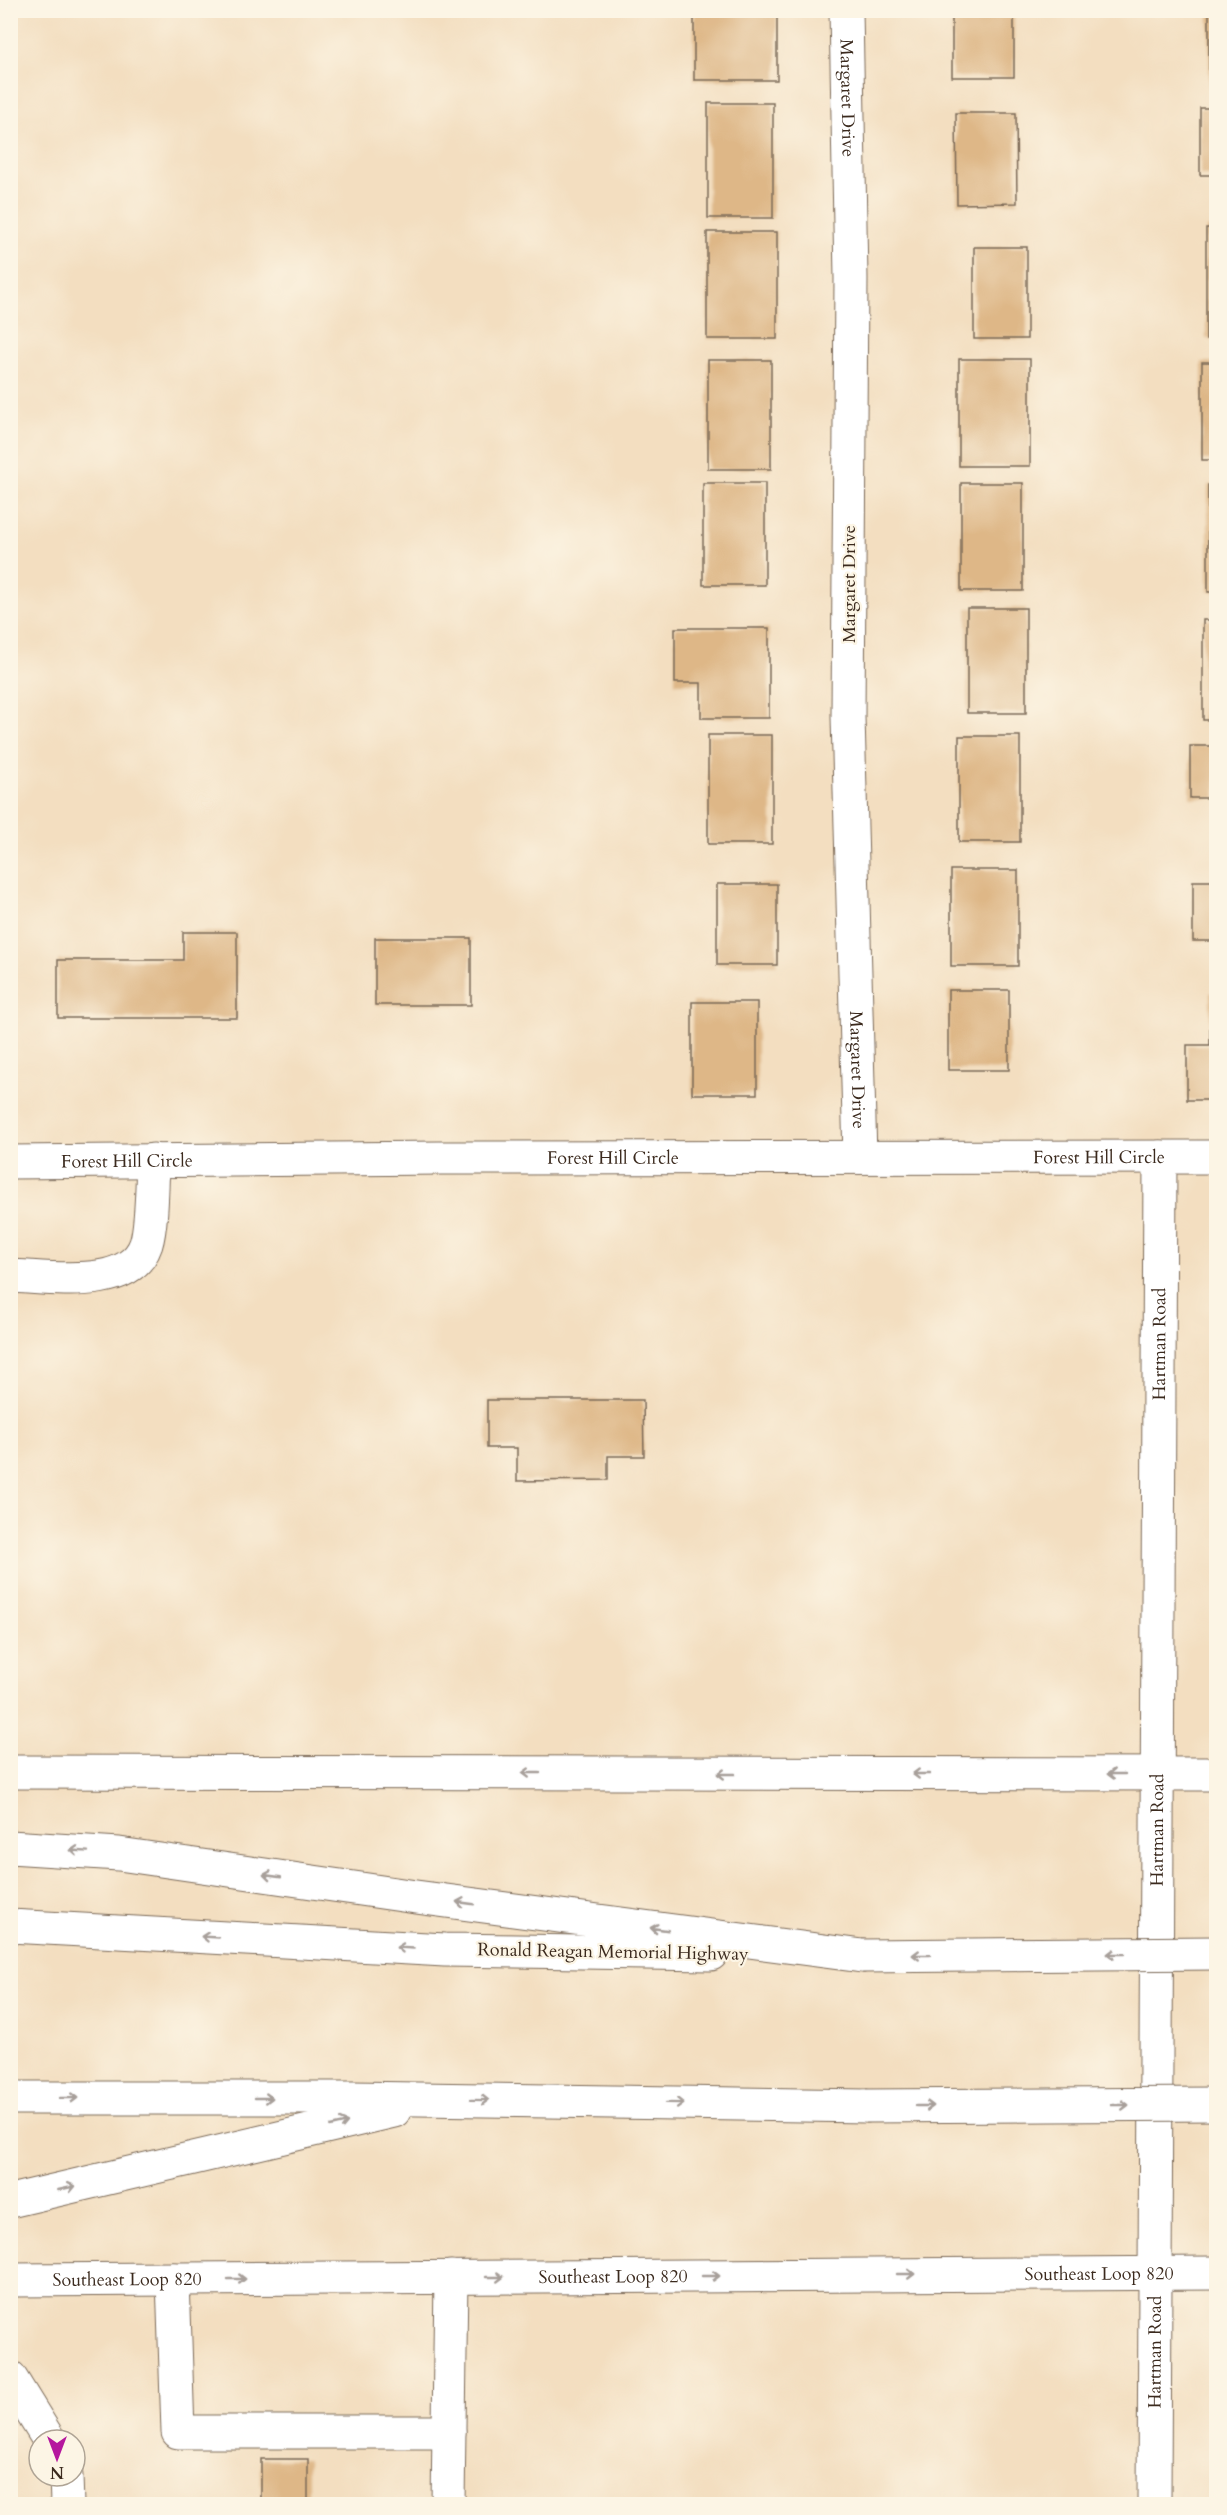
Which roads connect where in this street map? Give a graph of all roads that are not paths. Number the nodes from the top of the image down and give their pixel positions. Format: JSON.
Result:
{"nodes":[{"id":1,"x":846,"y":10,"type":"edge"},
{"id":2,"x":860,"y":1157,"type":"junction"},
{"id":3,"x":1160,"y":1157,"type":"junction"},
{"id":4,"x":1216,"y":1157,"type":"edge"},
{"id":5,"x":153,"y":1160,"type":"junction"},
{"id":6,"x":10,"y":1162,"type":"edge"},
{"id":7,"x":10,"y":1276,"type":"edge"},
{"id":8,"x":10,"y":1772,"type":"edge"},
{"id":9,"x":1158,"y":1774,"type":"junction"},
{"id":10,"x":1216,"y":1774,"type":"edge"},
{"id":11,"x":10,"y":1847,"type":"edge"},
{"id":12,"x":10,"y":1926,"type":"edge"},
{"id":13,"x":1216,"y":1953,"type":"edge"},
{"id":14,"x":862,"y":1956,"type":"junction"},
{"id":15,"x":10,"y":2098,"type":"edge"},
{"id":16,"x":444,"y":2099,"type":"junction"},
{"id":17,"x":1216,"y":2104,"type":"edge"},
{"id":18,"x":10,"y":2201,"type":"edge"},
{"id":19,"x":1154,"y":2273,"type":"junction"},
{"id":20,"x":1216,"y":2273,"type":"edge"},
{"id":21,"x":451,"y":2277,"type":"junction"},
{"id":22,"x":173,"y":2279,"type":"junction"},
{"id":23,"x":10,"y":2280,"type":"edge"},
{"id":24,"x":10,"y":2377,"type":"edge"},
{"id":25,"x":42,"y":2428,"type":"edge"},
{"id":26,"x":449,"y":2432,"type":"junction"},
{"id":27,"x":66,"y":2488,"type":"edge"},
{"id":28,"x":67,"y":2505,"type":"edge"},
{"id":29,"x":448,"y":2505,"type":"edge"},
{"id":30,"x":1154,"y":2505,"type":"edge"}],
"edges":[{"from":1,"to":2,"type":"main road","name":"Margaret Drive"},
{"from":2,"to":3,"type":"main road","name":"Forest Hill Circle"},
{"from":2,"to":5,"type":"main road","name":"Forest Hill Circle"},
{"from":3,"to":4,"type":"main road","name":"Forest Hill Circle"},
{"from":3,"to":9,"type":"main road","name":"Hartman Road"},
{"from":5,"to":6,"type":"main road","name":"Forest Hill Circle"},
{"from":5,"to":7,"type":"main road"},
{"from":9,"to":8,"type":"main road","one_way":true},
{"from":9,"to":10,"type":"main road"},
{"from":9,"to":19,"type":"main road","name":"Hartman Road"},
{"from":14,"to":11,"type":"main road","one_way":true},
{"from":14,"to":12,"type":"main road","name":"Ronald Reagan Memorial Highway","one_way":true},
{"from":13,"to":14,"type":"main road","name":"Ronald Reagan Memorial Highway","one_way":true,"bridge":true},
{"from":15,"to":16,"type":"main road","one_way":true},
{"from":16,"to":17,"type":"main road","one_way":true,"bridge":true},
{"from":18,"to":16,"type":"main road","one_way":true},
{"from":19,"to":20,"type":"main road","name":"Southeast Loop 820"},
{"from":21,"to":19,"type":"main road","name":"Southeast Loop 820","one_way":true},
{"from":19,"to":30,"type":"main road","name":"Hartman Road"},
{"from":22,"to":21,"type":"main road","name":"Southeast Loop 820","one_way":true},
{"from":21,"to":26,"type":"main road"},
{"from":22,"to":23,"type":"main road","name":"Southeast Loop 820"},
{"from":22,"to":26,"type":"main road"},
{"from":24,"to":25,"type":"main road"},
{"from":26,"to":29,"type":"main road"},
{"from":27,"to":28,"type":"main road"}]}
